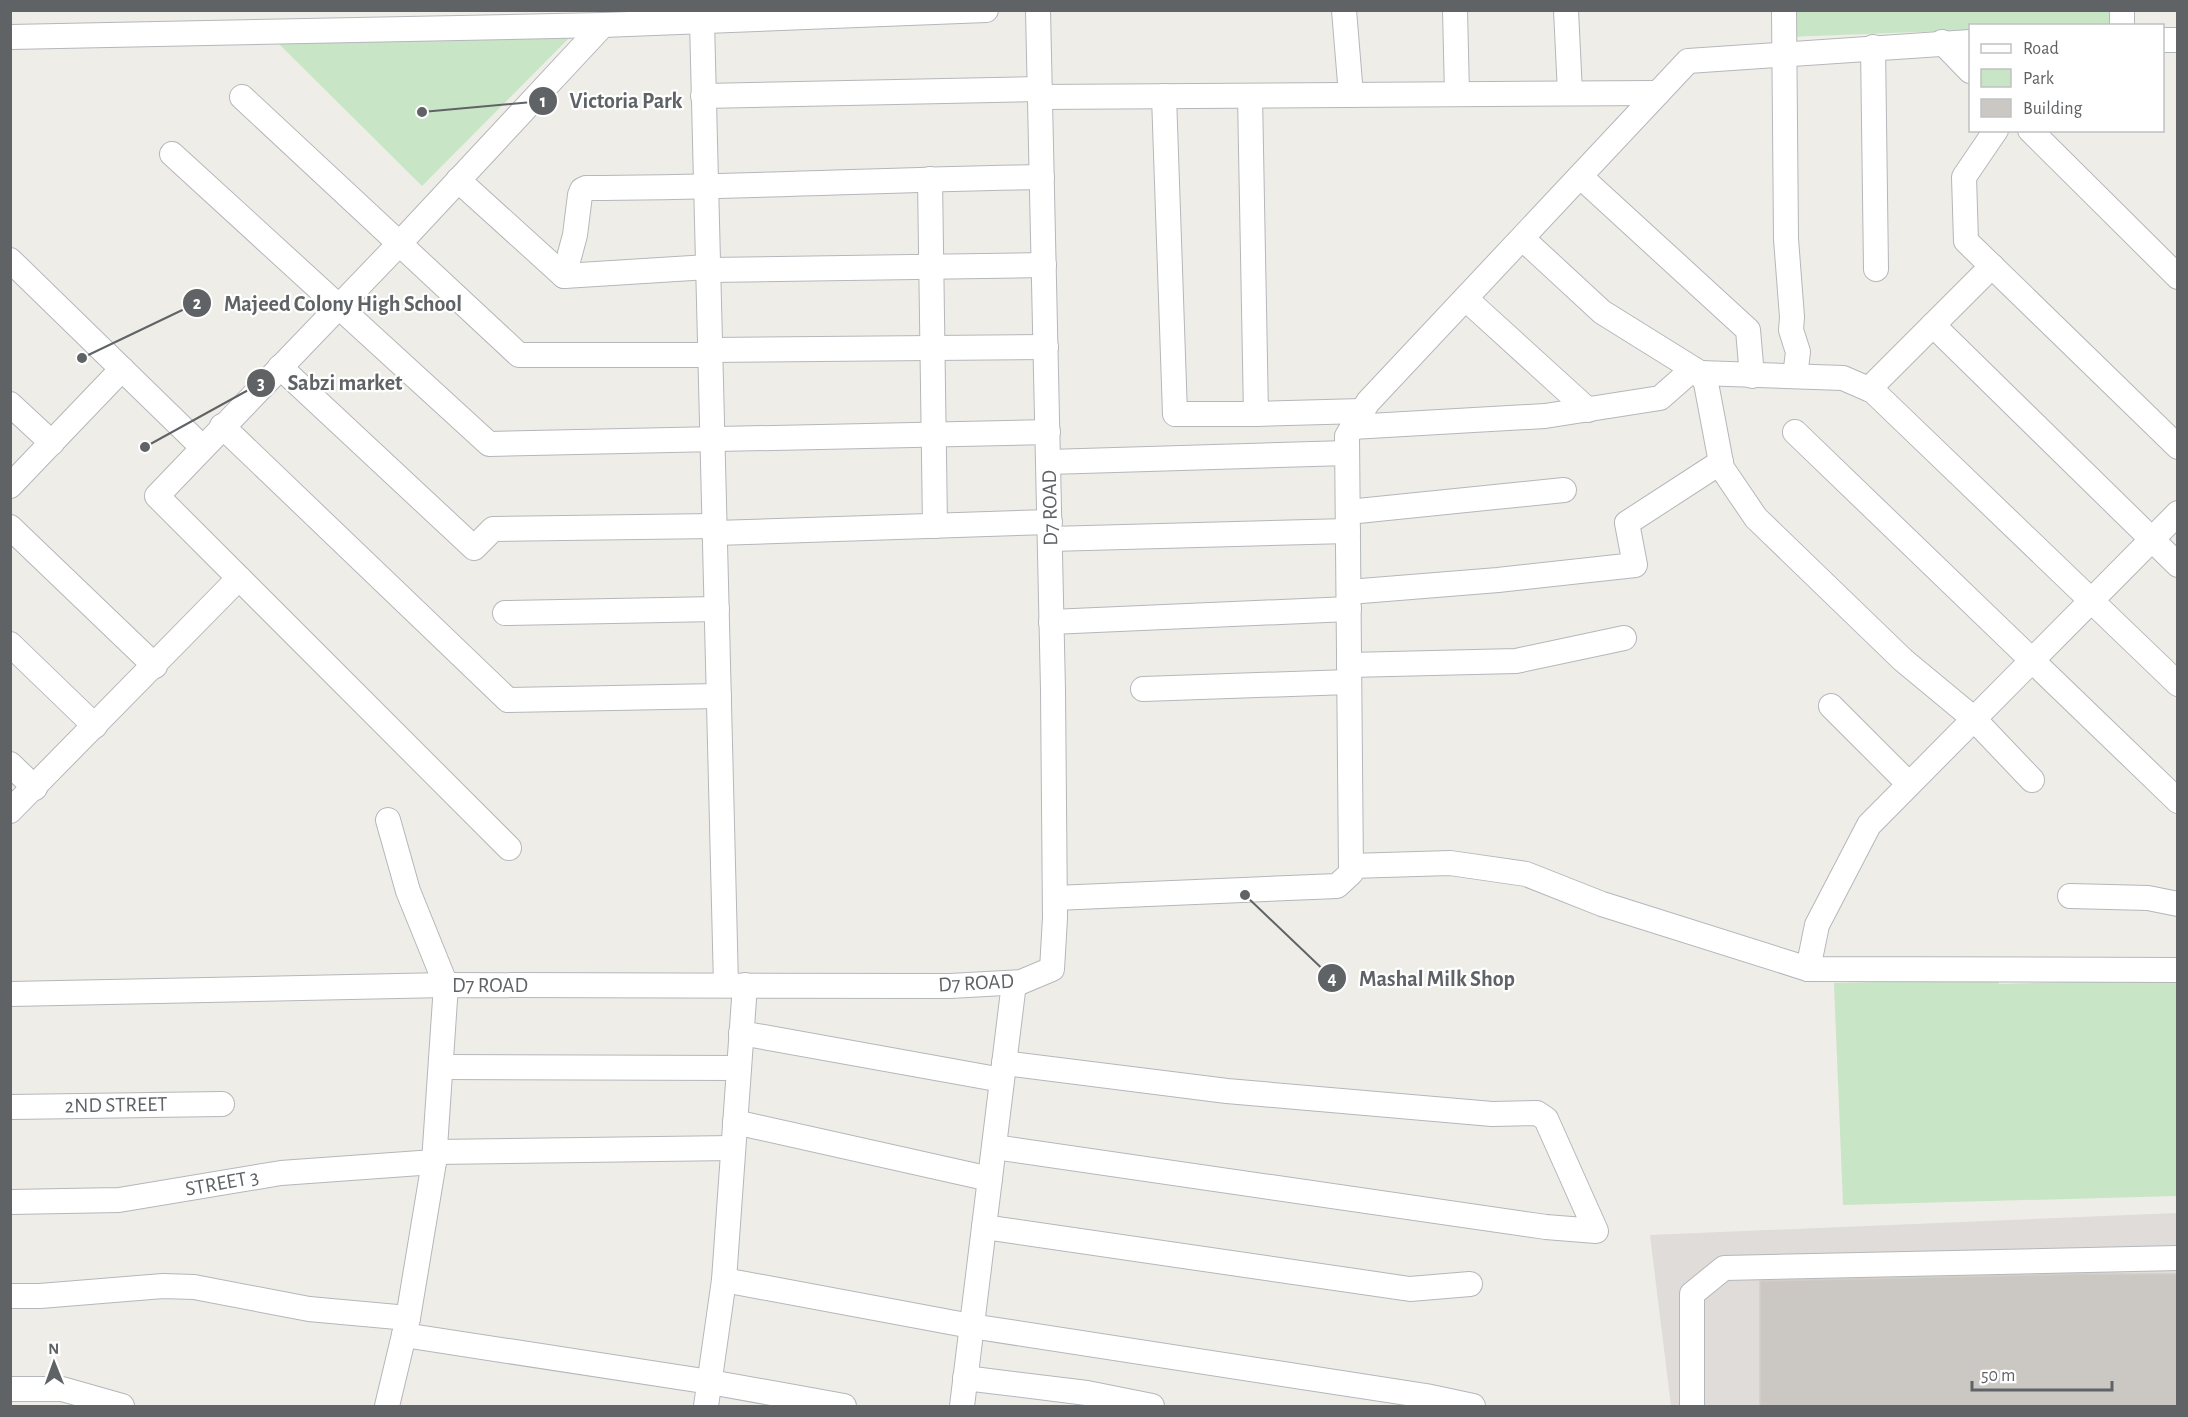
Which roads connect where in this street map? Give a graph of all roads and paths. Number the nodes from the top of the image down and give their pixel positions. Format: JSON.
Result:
{"nodes":[{"id":1,"x":986,"y":10,"type":"edge"},
{"id":2,"x":1038,"y":10,"type":"edge"},
{"id":3,"x":1344,"y":10,"type":"edge"},
{"id":4,"x":1455,"y":10,"type":"edge"},
{"id":5,"x":1566,"y":10,"type":"edge"},
{"id":6,"x":1784,"y":10,"type":"edge"},
{"id":7,"x":702,"y":21,"type":"junction"},
{"id":8,"x":603,"y":25,"type":"junction"},
{"id":9,"x":10,"y":37,"type":"edge"},
{"id":10,"x":1942,"y":42,"type":"junction"},
{"id":11,"x":1969,"y":42,"type":"edge"},
{"id":12,"x":1873,"y":47,"type":"junction"},
{"id":13,"x":1785,"y":54,"type":"junction"},
{"id":14,"x":1969,"y":69,"type":"edge"},
{"id":15,"x":1040,"y":93,"type":"junction"},
{"id":16,"x":1570,"y":93,"type":"junction"},
{"id":17,"x":1658,"y":93,"type":"junction"},
{"id":18,"x":1457,"y":94,"type":"junction"},
{"id":19,"x":1351,"y":95,"type":"junction"},
{"id":20,"x":704,"y":96,"type":"junction"},
{"id":21,"x":1164,"y":96,"type":"junction"},
{"id":22,"x":1250,"y":96,"type":"junction"},
{"id":23,"x":242,"y":98,"type":"dead end"},
{"id":24,"x":1995,"y":132,"type":"edge"},
{"id":25,"x":2032,"y":132,"type":"edge"},
{"id":26,"x":172,"y":154,"type":"dead end"},
{"id":27,"x":1042,"y":177,"type":"junction"},
{"id":28,"x":1581,"y":177,"type":"junction"},
{"id":29,"x":930,"y":179,"type":"junction"},
{"id":30,"x":458,"y":180,"type":"junction"},
{"id":31,"x":706,"y":188,"type":"junction"},
{"id":32,"x":1523,"y":239,"type":"junction"},
{"id":33,"x":399,"y":244,"type":"junction"},
{"id":34,"x":10,"y":260,"type":"edge"},
{"id":35,"x":1044,"y":265,"type":"junction"},
{"id":36,"x":1992,"y":266,"type":"junction"},
{"id":37,"x":932,"y":267,"type":"junction"},
{"id":38,"x":708,"y":268,"type":"junction"},
{"id":39,"x":1876,"y":269,"type":"dead end"},
{"id":40,"x":564,"y":276,"type":"junction"},
{"id":41,"x":2178,"y":277,"type":"edge"},
{"id":42,"x":1466,"y":299,"type":"junction"},
{"id":43,"x":339,"y":306,"type":"junction"},
{"id":44,"x":1933,"y":326,"type":"junction"},
{"id":45,"x":1046,"y":346,"type":"junction"},
{"id":46,"x":933,"y":348,"type":"junction"},
{"id":47,"x":710,"y":353,"type":"junction"},
{"id":48,"x":280,"y":367,"type":"junction"},
{"id":49,"x":122,"y":369,"type":"junction"},
{"id":50,"x":1697,"y":371,"type":"junction"},
{"id":51,"x":1752,"y":376,"type":"junction"},
{"id":52,"x":1796,"y":376,"type":"junction"},
{"id":53,"x":1869,"y":389,"type":"junction"},
{"id":54,"x":10,"y":404,"type":"edge"},
{"id":55,"x":1588,"y":410,"type":"junction"},
{"id":56,"x":1256,"y":414,"type":"junction"},
{"id":57,"x":1357,"y":419,"type":"junction"},
{"id":58,"x":222,"y":426,"type":"junction"},
{"id":59,"x":1048,"y":432,"type":"junction"},
{"id":60,"x":1795,"y":432,"type":"dead end"},
{"id":61,"x":934,"y":435,"type":"junction"},
{"id":62,"x":712,"y":439,"type":"junction"},
{"id":63,"x":52,"y":443,"type":"junction"},
{"id":64,"x":202,"y":447,"type":"junction"},
{"id":65,"x":2178,"y":447,"type":"edge"},
{"id":66,"x":1347,"y":453,"type":"junction"},
{"id":67,"x":1049,"y":462,"type":"junction"},
{"id":68,"x":1721,"y":462,"type":"junction"},
{"id":69,"x":10,"y":486,"type":"edge"},
{"id":70,"x":1564,"y":490,"type":"dead end"},
{"id":71,"x":2178,"y":513,"type":"edge"},
{"id":72,"x":1348,"y":522,"type":"junction"},
{"id":73,"x":10,"y":526,"type":"edge"},
{"id":74,"x":935,"y":526,"type":"junction"},
{"id":75,"x":715,"y":530,"type":"junction"},
{"id":76,"x":1050,"y":530,"type":"junction"},
{"id":77,"x":2151,"y":539,"type":"junction"},
{"id":78,"x":2178,"y":565,"type":"edge"},
{"id":79,"x":239,"y":578,"type":"junction"},
{"id":80,"x":2091,"y":600,"type":"junction"},
{"id":81,"x":1349,"y":601,"type":"junction"},
{"id":82,"x":717,"y":609,"type":"junction"},
{"id":83,"x":505,"y":613,"type":"dead end"},
{"id":84,"x":1051,"y":622,"type":"junction"},
{"id":85,"x":1624,"y":638,"type":"dead end"},
{"id":86,"x":10,"y":644,"type":"edge"},
{"id":87,"x":2031,"y":660,"type":"junction"},
{"id":88,"x":155,"y":666,"type":"junction"},
{"id":89,"x":1349,"y":674,"type":"junction"},
{"id":90,"x":2178,"y":684,"type":"edge"},
{"id":91,"x":1143,"y":689,"type":"dead end"},
{"id":92,"x":719,"y":696,"type":"junction"},
{"id":93,"x":1831,"y":706,"type":"dead end"},
{"id":94,"x":1972,"y":718,"type":"junction"},
{"id":95,"x":95,"y":726,"type":"junction"},
{"id":96,"x":10,"y":764,"type":"edge"},
{"id":97,"x":2032,"y":780,"type":"dead end"},
{"id":98,"x":1909,"y":784,"type":"junction"},
{"id":99,"x":35,"y":788,"type":"junction"},
{"id":100,"x":2178,"y":801,"type":"edge"},
{"id":101,"x":10,"y":812,"type":"edge"},
{"id":102,"x":388,"y":820,"type":"dead end"},
{"id":103,"x":509,"y":848,"type":"dead end"},
{"id":104,"x":1351,"y":866,"type":"junction"},
{"id":105,"x":2070,"y":896,"type":"dead end"},
{"id":106,"x":1055,"y":898,"type":"junction"},
{"id":107,"x":2178,"y":903,"type":"edge"},
{"id":108,"x":1808,"y":969,"type":"junction"},
{"id":109,"x":2178,"y":970,"type":"edge"},
{"id":110,"x":1014,"y":982,"type":"junction"},
{"id":111,"x":446,"y":985,"type":"junction"},
{"id":112,"x":736,"y":985,"type":"junction"},
{"id":113,"x":10,"y":994,"type":"edge"},
{"id":114,"x":741,"y":1033,"type":"junction"},
{"id":115,"x":441,"y":1067,"type":"junction"},
{"id":116,"x":739,"y":1068,"type":"junction"},
{"id":117,"x":1003,"y":1072,"type":"junction"},
{"id":118,"x":222,"y":1104,"type":"dead end"},
{"id":119,"x":10,"y":1107,"type":"edge"},
{"id":120,"x":735,"y":1122,"type":"junction"},
{"id":121,"x":994,"y":1147,"type":"junction"},
{"id":122,"x":733,"y":1148,"type":"junction"},
{"id":123,"x":435,"y":1157,"type":"junction"},
{"id":124,"x":990,"y":1179,"type":"junction"},
{"id":125,"x":10,"y":1202,"type":"edge"},
{"id":126,"x":984,"y":1227,"type":"junction"},
{"id":127,"x":2178,"y":1258,"type":"edge"},
{"id":128,"x":724,"y":1280,"type":"junction"},
{"id":129,"x":1470,"y":1284,"type":"dead end"},
{"id":130,"x":10,"y":1296,"type":"edge"},
{"id":131,"x":406,"y":1326,"type":"junction"},
{"id":132,"x":972,"y":1326,"type":"junction"},
{"id":133,"x":965,"y":1378,"type":"junction"},
{"id":134,"x":710,"y":1382,"type":"junction"},
{"id":135,"x":10,"y":1389,"type":"edge"},
{"id":136,"x":122,"y":1407,"type":"edge"},
{"id":137,"x":387,"y":1407,"type":"edge"},
{"id":138,"x":706,"y":1407,"type":"edge"},
{"id":139,"x":844,"y":1407,"type":"edge"},
{"id":140,"x":962,"y":1407,"type":"edge"},
{"id":141,"x":1152,"y":1407,"type":"edge"},
{"id":142,"x":1473,"y":1407,"type":"edge"},
{"id":143,"x":1692,"y":1407,"type":"edge"}],
"edges":[{"from":1,"to":7,"type":"street"},
{"from":2,"to":15,"type":"street","name":"D7 ROAD"},
{"from":3,"to":19,"type":"street"},
{"from":4,"to":18,"type":"street"},
{"from":5,"to":16,"type":"street"},
{"from":6,"to":13,"type":"street"},
{"from":7,"to":8,"type":"street"},
{"from":7,"to":20,"type":"street"},
{"from":8,"to":9,"type":"street"},
{"from":8,"to":30,"type":"street"},
{"from":10,"to":11,"type":"street"},
{"from":10,"to":12,"type":"street"},
{"from":10,"to":14,"type":"street"},
{"from":12,"to":13,"type":"street"},
{"from":12,"to":39,"type":"street"},
{"from":13,"to":17,"type":"street"},
{"from":13,"to":52,"type":"street"},
{"from":15,"to":20,"type":"street"},
{"from":15,"to":21,"type":"street"},
{"from":15,"to":27,"type":"street","name":"D7 ROAD"},
{"from":16,"to":17,"type":"street"},
{"from":16,"to":18,"type":"street"},
{"from":17,"to":28,"type":"street"},
{"from":18,"to":19,"type":"street"},
{"from":19,"to":22,"type":"street"},
{"from":20,"to":31,"type":"street"},
{"from":21,"to":22,"type":"street"},
{"from":21,"to":56,"type":"street"},
{"from":22,"to":56,"type":"street"},
{"from":23,"to":33,"type":"street"},
{"from":24,"to":36,"type":"street"},
{"from":25,"to":41,"type":"street"},
{"from":26,"to":43,"type":"street"},
{"from":27,"to":29,"type":"street"},
{"from":27,"to":35,"type":"street","name":"D7 ROAD"},
{"from":28,"to":32,"type":"street"},
{"from":28,"to":51,"type":"street"},
{"from":29,"to":31,"type":"street"},
{"from":29,"to":37,"type":"street"},
{"from":30,"to":33,"type":"street"},
{"from":30,"to":40,"type":"street"},
{"from":31,"to":38,"type":"street"},
{"from":31,"to":40,"type":"street"},
{"from":32,"to":42,"type":"street"},
{"from":32,"to":50,"type":"street"},
{"from":33,"to":43,"type":"street"},
{"from":33,"to":47,"type":"street"},
{"from":34,"to":49,"type":"street"},
{"from":35,"to":37,"type":"street"},
{"from":35,"to":45,"type":"street","name":"D7 ROAD"},
{"from":36,"to":44,"type":"street"},
{"from":36,"to":65,"type":"street"},
{"from":37,"to":38,"type":"street"},
{"from":37,"to":46,"type":"street"},
{"from":38,"to":40,"type":"street"},
{"from":38,"to":47,"type":"street"},
{"from":42,"to":55,"type":"street"},
{"from":42,"to":57,"type":"street"},
{"from":43,"to":48,"type":"street"},
{"from":43,"to":62,"type":"street"},
{"from":44,"to":53,"type":"street"},
{"from":44,"to":77,"type":"street"},
{"from":45,"to":46,"type":"street"},
{"from":45,"to":59,"type":"street","name":"D7 ROAD"},
{"from":46,"to":47,"type":"street"},
{"from":46,"to":61,"type":"street"},
{"from":47,"to":62,"type":"street"},
{"from":48,"to":58,"type":"street"},
{"from":48,"to":75,"type":"street"},
{"from":49,"to":63,"type":"street"},
{"from":49,"to":64,"type":"street"},
{"from":50,"to":51,"type":"street"},
{"from":50,"to":55,"type":"street"},
{"from":50,"to":68,"type":"street"},
{"from":51,"to":52,"type":"street"},
{"from":52,"to":53,"type":"street"},
{"from":53,"to":80,"type":"street"},
{"from":54,"to":63,"type":"street"},
{"from":55,"to":57,"type":"street"},
{"from":56,"to":57,"type":"street"},
{"from":57,"to":66,"type":"street"},
{"from":58,"to":64,"type":"street"},
{"from":58,"to":92,"type":"street"},
{"from":59,"to":61,"type":"street"},
{"from":59,"to":67,"type":"street","name":"D7 ROAD"},
{"from":60,"to":87,"type":"street"},
{"from":61,"to":62,"type":"street"},
{"from":61,"to":74,"type":"street"},
{"from":62,"to":75,"type":"street"},
{"from":63,"to":69,"type":"street"},
{"from":64,"to":79,"type":"street"},
{"from":66,"to":67,"type":"street"},
{"from":66,"to":72,"type":"street"},
{"from":67,"to":76,"type":"street","name":"D7 ROAD"},
{"from":68,"to":81,"type":"street"},
{"from":68,"to":94,"type":"street"},
{"from":70,"to":72,"type":"street"},
{"from":71,"to":77,"type":"street"},
{"from":72,"to":76,"type":"street"},
{"from":72,"to":81,"type":"street"},
{"from":73,"to":88,"type":"street"},
{"from":74,"to":75,"type":"street"},
{"from":74,"to":76,"type":"street"},
{"from":75,"to":82,"type":"street"},
{"from":76,"to":84,"type":"street","name":"D7 ROAD"},
{"from":77,"to":78,"type":"street"},
{"from":77,"to":80,"type":"street"},
{"from":79,"to":88,"type":"street"},
{"from":79,"to":103,"type":"street"},
{"from":80,"to":87,"type":"street"},
{"from":80,"to":90,"type":"street"},
{"from":81,"to":84,"type":"street"},
{"from":81,"to":89,"type":"street"},
{"from":82,"to":83,"type":"street"},
{"from":82,"to":92,"type":"street"},
{"from":84,"to":106,"type":"street","name":"D7 ROAD"},
{"from":85,"to":89,"type":"street"},
{"from":86,"to":95,"type":"street"},
{"from":87,"to":94,"type":"street"},
{"from":87,"to":100,"type":"street"},
{"from":88,"to":95,"type":"street"},
{"from":89,"to":91,"type":"street"},
{"from":89,"to":104,"type":"street"},
{"from":92,"to":112,"type":"street"},
{"from":93,"to":98,"type":"street"},
{"from":94,"to":97,"type":"street"},
{"from":94,"to":98,"type":"street"},
{"from":95,"to":99,"type":"street"},
{"from":96,"to":99,"type":"street"},
{"from":98,"to":108,"type":"street"},
{"from":99,"to":101,"type":"street"},
{"from":102,"to":111,"type":"street"},
{"from":104,"to":106,"type":"street"},
{"from":104,"to":108,"type":"street"},
{"from":105,"to":107,"type":"street"},
{"from":106,"to":110,"type":"street","name":"D7 ROAD"},
{"from":108,"to":109,"type":"street"},
{"from":110,"to":112,"type":"street","name":"D7 ROAD"},
{"from":110,"to":117,"type":"street"},
{"from":111,"to":112,"type":"street","name":"D7 ROAD"},
{"from":111,"to":113,"type":"street","name":"D7 ROAD"},
{"from":111,"to":115,"type":"street"},
{"from":112,"to":114,"type":"street"},
{"from":114,"to":116,"type":"street"},
{"from":114,"to":117,"type":"street"},
{"from":115,"to":116,"type":"street"},
{"from":115,"to":123,"type":"street"},
{"from":116,"to":120,"type":"street"},
{"from":117,"to":121,"type":"street"},
{"from":117,"to":121,"type":"street"},
{"from":118,"to":119,"type":"street","name":"2ND STREET"},
{"from":120,"to":122,"type":"street"},
{"from":120,"to":124,"type":"street"},
{"from":121,"to":124,"type":"street"},
{"from":122,"to":123,"type":"street","name":"STREET 3"},
{"from":122,"to":128,"type":"street"},
{"from":123,"to":125,"type":"street","name":"STREET 3"},
{"from":123,"to":131,"type":"street"},
{"from":124,"to":126,"type":"street"},
{"from":126,"to":129,"type":"street"},
{"from":126,"to":132,"type":"street"},
{"from":127,"to":143,"type":"street"},
{"from":128,"to":132,"type":"street"},
{"from":128,"to":134,"type":"street"},
{"from":130,"to":131,"type":"street"},
{"from":131,"to":134,"type":"street"},
{"from":131,"to":137,"type":"street"},
{"from":132,"to":133,"type":"street"},
{"from":132,"to":142,"type":"street"},
{"from":133,"to":140,"type":"street"},
{"from":133,"to":141,"type":"street"},
{"from":134,"to":138,"type":"street"},
{"from":134,"to":139,"type":"street"},
{"from":135,"to":136,"type":"street"}]}
